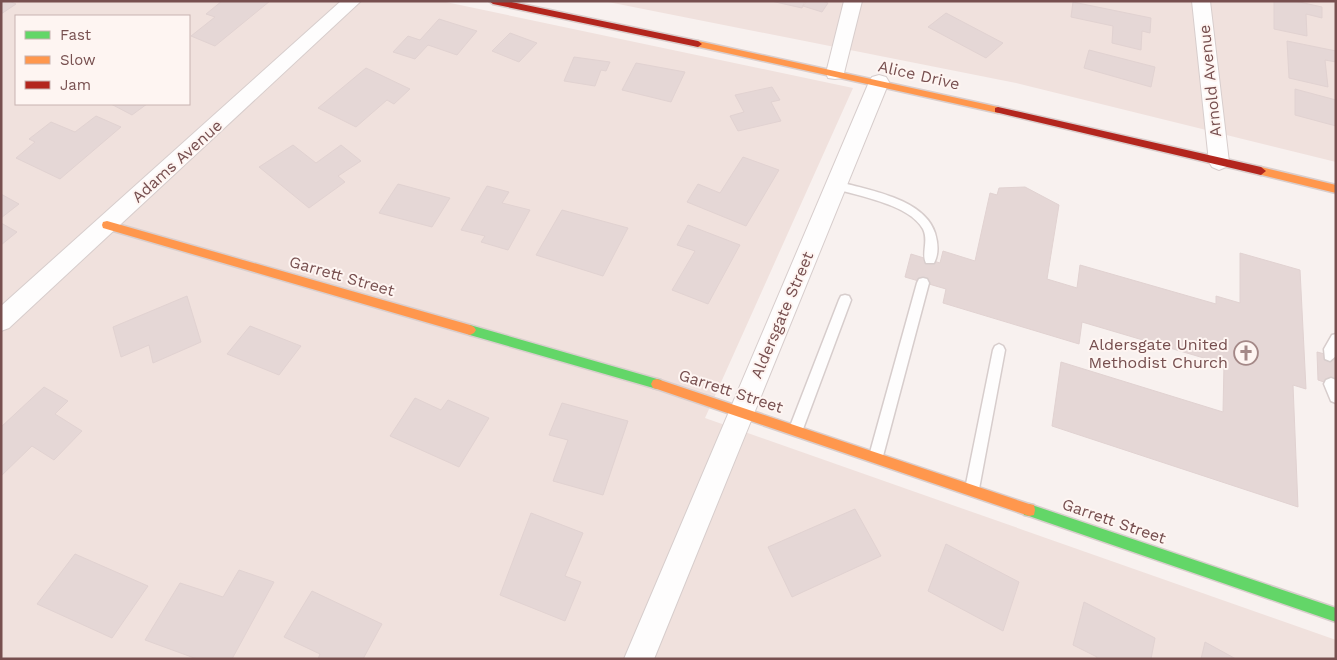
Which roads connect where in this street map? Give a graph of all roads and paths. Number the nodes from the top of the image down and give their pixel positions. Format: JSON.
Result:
{"nodes":[{"id":1,"x":352,"y":1,"type":"edge"},
{"id":2,"x":493,"y":1,"type":"edge"},
{"id":3,"x":853,"y":1,"type":"edge"},
{"id":4,"x":1201,"y":1,"type":"edge"},
{"id":5,"x":530,"y":5,"type":"edge"},
{"id":6,"x":835,"y":72,"type":"junction"},
{"id":7,"x":879,"y":82,"type":"junction"},
{"id":8,"x":1219,"y":162,"type":"junction"},
{"id":9,"x":836,"y":185,"type":"junction"},
{"id":10,"x":1336,"y":189,"type":"edge"},
{"id":11,"x":107,"y":225,"type":"junction"},
{"id":12,"x":930,"y":260,"type":"dead end"},
{"id":13,"x":923,"y":283,"type":"dead end"},
{"id":14,"x":844,"y":300,"type":"dead end"},
{"id":15,"x":1,"y":321,"type":"edge"},
{"id":16,"x":1336,"y":339,"type":"edge"},
{"id":17,"x":999,"y":350,"type":"dead end"},
{"id":18,"x":1330,"y":356,"type":"dead end"},
{"id":19,"x":1331,"y":384,"type":"dead end"},
{"id":20,"x":1336,"y":398,"type":"edge"},
{"id":21,"x":742,"y":411,"type":"junction"},
{"id":22,"x":796,"y":429,"type":"junction"},
{"id":23,"x":876,"y":456,"type":"junction"},
{"id":24,"x":972,"y":489,"type":"junction"},
{"id":25,"x":1336,"y":615,"type":"edge"},
{"id":26,"x":639,"y":659,"type":"edge"}],
"edges":[{"from":1,"to":11,"type":"street","name":"Adams Avenue"},
{"from":2,"to":5,"type":"street","name":"Alice Drive"},
{"from":3,"to":6,"type":"street"},
{"from":4,"to":8,"type":"street","name":"Arnold Avenue"},
{"from":5,"to":6,"type":"street","name":"Alice Drive"},
{"from":6,"to":7,"type":"street","name":"Alice Drive"},
{"from":7,"to":8,"type":"street","name":"Alice Drive"},
{"from":7,"to":9,"type":"street","name":"Aldersgate Street"},
{"from":8,"to":10,"type":"street","name":"Alice Drive"},
{"from":9,"to":12,"type":"lane"},
{"from":9,"to":21,"type":"street","name":"Aldersgate Street"},
{"from":11,"to":15,"type":"street","name":"Adams Avenue"},
{"from":11,"to":21,"type":"street","name":"Garrett Street"},
{"from":13,"to":23,"type":"lane"},
{"from":14,"to":22,"type":"lane"},
{"from":16,"to":18,"type":"lane"},
{"from":17,"to":24,"type":"lane"},
{"from":19,"to":20,"type":"lane"},
{"from":21,"to":22,"type":"street","name":"Garrett Street"},
{"from":21,"to":26,"type":"street","name":"Aldersgate Street"},
{"from":22,"to":23,"type":"street","name":"Garrett Street"},
{"from":23,"to":24,"type":"street","name":"Garrett Street"},
{"from":24,"to":25,"type":"street","name":"Garrett Street"}]}
